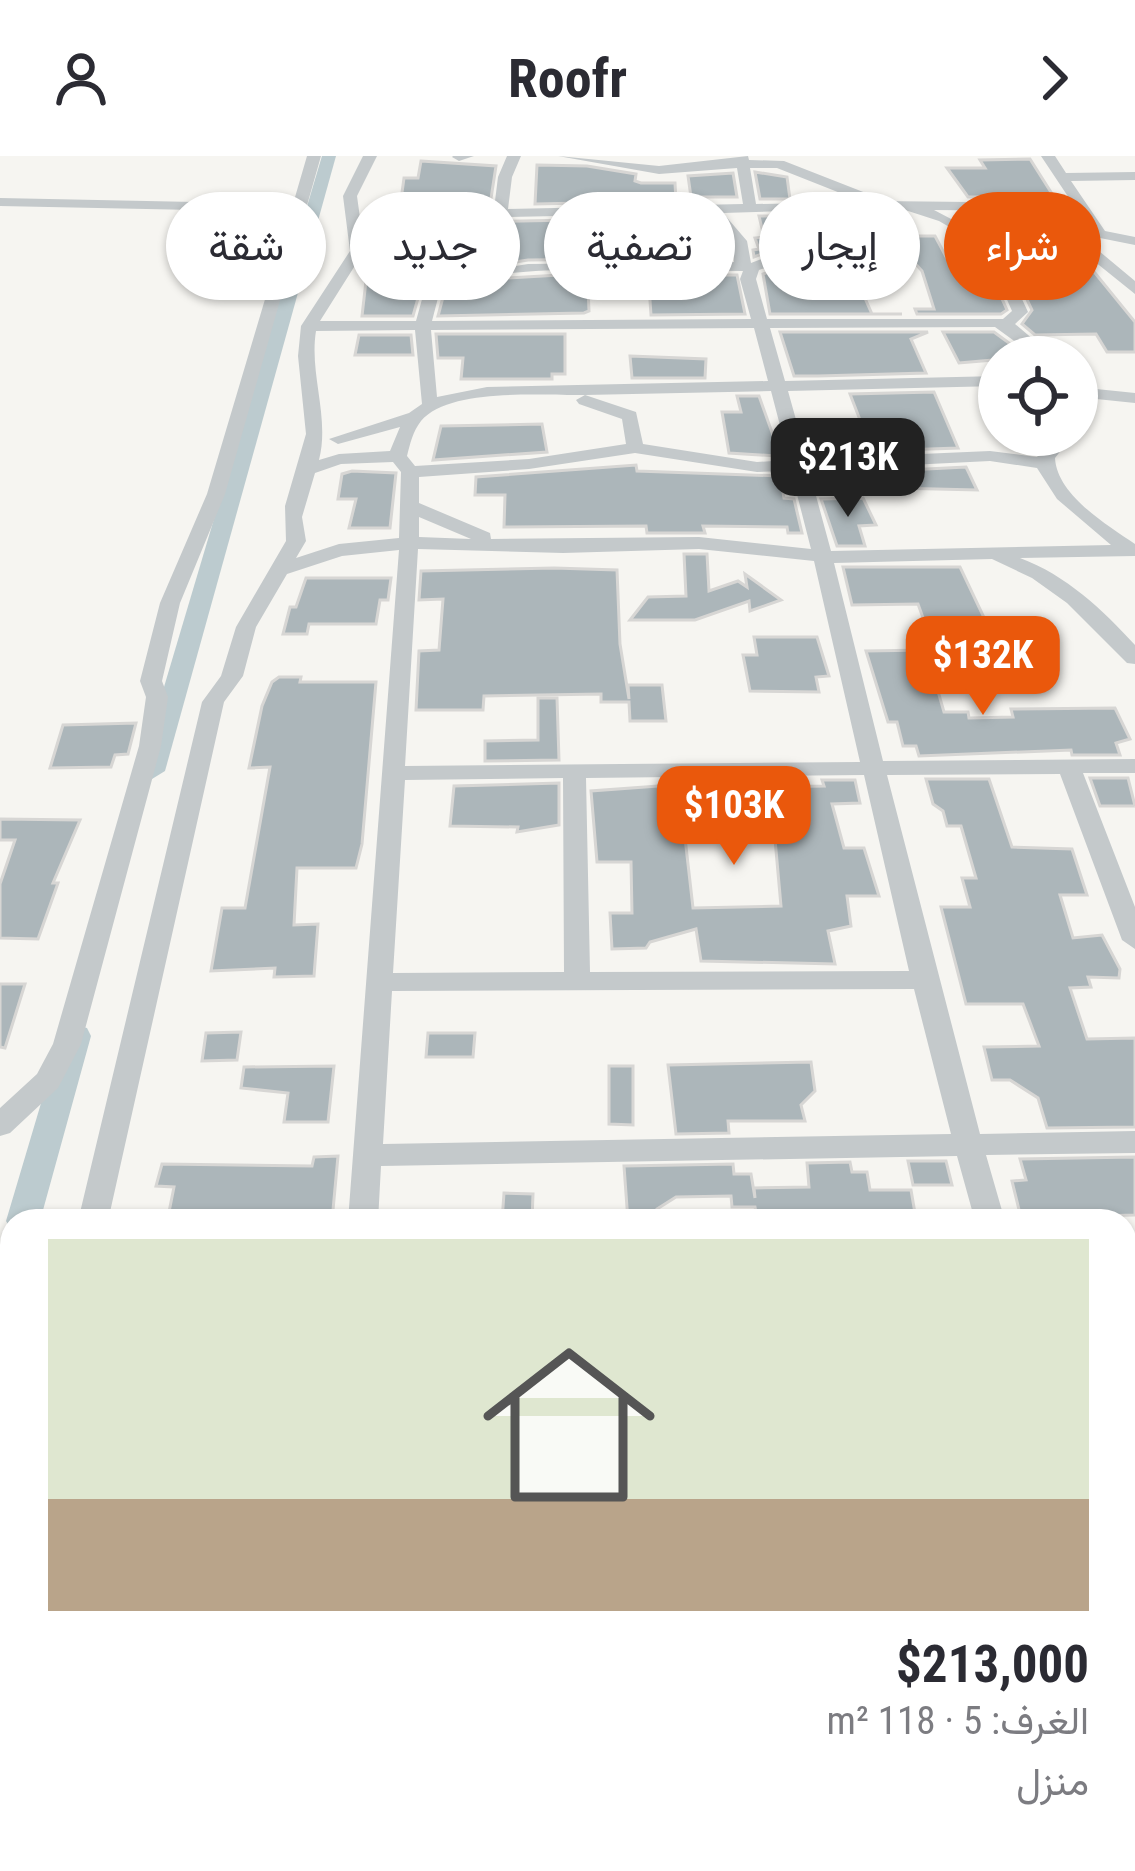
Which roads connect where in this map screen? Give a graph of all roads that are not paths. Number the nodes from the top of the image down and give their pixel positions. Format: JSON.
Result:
{"nodes":[{"id":1,"x":314,"y":156,"type":"edge"},
{"id":2,"x":370,"y":156,"type":"edge"},
{"id":3,"x":514,"y":156,"type":"edge"},
{"id":4,"x":565,"y":156,"type":"edge"},
{"id":5,"x":819,"y":156,"type":"edge"},
{"id":6,"x":1048,"y":156,"type":"edge"},
{"id":7,"x":744,"y":159,"type":"edge"},
{"id":8,"x":1135,"y":176,"type":"edge"},
{"id":9,"x":1062,"y":177,"type":"junction"},
{"id":10,"x":831,"y":186,"type":"junction"},
{"id":11,"x":302,"y":192,"type":"edge"},
{"id":12,"x":352,"y":192,"type":"edge"},
{"id":13,"x":503,"y":192,"type":"edge"},
{"id":14,"x":854,"y":192,"type":"edge"},
{"id":15,"x":0,"y":202,"type":"edge"},
{"id":16,"x":166,"y":202,"type":"edge"},
{"id":17,"x":735,"y":207,"type":"edge"},
{"id":18,"x":750,"y":207,"type":"junction"},
{"id":19,"x":759,"y":207,"type":"edge"},
{"id":20,"x":735,"y":233,"type":"edge"},
{"id":21,"x":1135,"y":241,"type":"edge"},
{"id":22,"x":1101,"y":260,"type":"edge"},
{"id":23,"x":350,"y":262,"type":"edge"},
{"id":24,"x":759,"y":263,"type":"edge"},
{"id":25,"x":746,"y":267,"type":"junction"},
{"id":26,"x":520,"y":271,"type":"edge"},
{"id":27,"x":1135,"y":290,"type":"edge"},
{"id":28,"x":271,"y":300,"type":"edge"},
{"id":29,"x":430,"y":300,"type":"edge"},
{"id":30,"x":1015,"y":300,"type":"edge"},
{"id":31,"x":425,"y":325,"type":"junction"},
{"id":32,"x":1006,"y":325,"type":"junction"},
{"id":33,"x":310,"y":326,"type":"junction"},
{"id":34,"x":762,"y":326,"type":"junction"},
{"id":35,"x":1020,"y":336,"type":"edge"},
{"id":36,"x":978,"y":382,"type":"edge"},
{"id":37,"x":779,"y":388,"type":"junction"},
{"id":38,"x":558,"y":392,"type":"junction"},
{"id":39,"x":429,"y":393,"type":"junction"},
{"id":40,"x":1098,"y":398,"type":"edge"},
{"id":41,"x":1135,"y":398,"type":"edge"},
{"id":42,"x":416,"y":417,"type":"junction"},
{"id":43,"x":315,"y":426,"type":"junction"},
{"id":44,"x":338,"y":439,"type":"junction"},
{"id":45,"x":635,"y":448,"type":"junction"},
{"id":46,"x":371,"y":456,"type":"junction"},
{"id":47,"x":1049,"y":456,"type":"edge"},
{"id":48,"x":799,"y":462,"type":"junction"},
{"id":49,"x":1044,"y":463,"type":"junction"},
{"id":50,"x":404,"y":464,"type":"junction"},
{"id":51,"x":307,"y":470,"type":"junction"},
{"id":52,"x":410,"y":506,"type":"junction"},
{"id":53,"x":409,"y":543,"type":"junction"},
{"id":54,"x":499,"y":543,"type":"junction"},
{"id":55,"x":1133,"y":550,"type":"edge"},
{"id":56,"x":980,"y":554,"type":"junction"},
{"id":57,"x":822,"y":556,"type":"junction"},
{"id":58,"x":280,"y":570,"type":"junction"},
{"id":59,"x":1135,"y":658,"type":"edge"},
{"id":60,"x":872,"y":765,"type":"junction"},
{"id":61,"x":1069,"y":766,"type":"junction"},
{"id":62,"x":1135,"y":766,"type":"edge"},
{"id":63,"x":574,"y":771,"type":"junction"},
{"id":64,"x":393,"y":773,"type":"junction"},
{"id":65,"x":1135,"y":940,"type":"edge"},
{"id":66,"x":925,"y":980,"type":"junction"},
{"id":67,"x":577,"y":981,"type":"junction"},
{"id":68,"x":379,"y":982,"type":"junction"},
{"id":69,"x":0,"y":1125,"type":"edge"},
{"id":70,"x":1135,"y":1142,"type":"edge"},
{"id":71,"x":967,"y":1143,"type":"junction"},
{"id":72,"x":368,"y":1155,"type":"junction"},
{"id":73,"x":96,"y":1209,"type":"edge"},
{"id":74,"x":364,"y":1209,"type":"edge"},
{"id":75,"x":986,"y":1209,"type":"edge"}],
"edges":[{"from":1,"to":11,"type":"street"},
{"from":2,"to":12,"type":"street"},
{"from":3,"to":13,"type":"street"},
{"from":4,"to":7,"type":"street"},
{"from":5,"to":10,"type":"street"},
{"from":6,"to":9,"type":"street"},
{"from":7,"to":10,"type":"street"},
{"from":7,"to":18,"type":"street"},
{"from":8,"to":9,"type":"street"},
{"from":9,"to":21,"type":"street"},
{"from":10,"to":14,"type":"street"},
{"from":15,"to":16,"type":"street"},
{"from":17,"to":18,"type":"street"},
{"from":18,"to":19,"type":"street"},
{"from":20,"to":25,"type":"street"},
{"from":22,"to":27,"type":"street"},
{"from":23,"to":33,"type":"street"},
{"from":24,"to":25,"type":"street"},
{"from":25,"to":26,"type":"street"},
{"from":25,"to":34,"type":"street"},
{"from":28,"to":69,"type":"street"},
{"from":29,"to":31,"type":"street"},
{"from":30,"to":32,"type":"street"},
{"from":31,"to":33,"type":"street"},
{"from":31,"to":34,"type":"street"},
{"from":31,"to":39,"type":"street"},
{"from":32,"to":34,"type":"street"},
{"from":32,"to":35,"type":"street"},
{"from":33,"to":43,"type":"street"},
{"from":34,"to":37,"type":"street"},
{"from":36,"to":37,"type":"street"},
{"from":37,"to":38,"type":"street"},
{"from":37,"to":48,"type":"street"},
{"from":38,"to":39,"type":"street"},
{"from":38,"to":45,"type":"street"},
{"from":39,"to":42,"type":"street"},
{"from":40,"to":41,"type":"street"},
{"from":42,"to":44,"type":"street"},
{"from":42,"to":50,"type":"street"},
{"from":43,"to":44,"type":"street"},
{"from":43,"to":51,"type":"street"},
{"from":44,"to":46,"type":"street"},
{"from":45,"to":48,"type":"street"},
{"from":45,"to":50,"type":"street"},
{"from":46,"to":50,"type":"street"},
{"from":46,"to":51,"type":"street"},
{"from":47,"to":49,"type":"street"},
{"from":48,"to":49,"type":"street"},
{"from":48,"to":57,"type":"street"},
{"from":49,"to":55,"type":"street"},
{"from":50,"to":52,"type":"street"},
{"from":51,"to":58,"type":"street"},
{"from":52,"to":53,"type":"street"},
{"from":52,"to":54,"type":"street"},
{"from":53,"to":54,"type":"street"},
{"from":53,"to":58,"type":"street"},
{"from":53,"to":64,"type":"street"},
{"from":54,"to":57,"type":"street"},
{"from":55,"to":56,"type":"street"},
{"from":56,"to":57,"type":"street"},
{"from":56,"to":59,"type":"street"},
{"from":57,"to":60,"type":"street"},
{"from":58,"to":73,"type":"street"},
{"from":60,"to":61,"type":"street"},
{"from":60,"to":63,"type":"street"},
{"from":60,"to":66,"type":"street"},
{"from":61,"to":62,"type":"street"},
{"from":61,"to":65,"type":"street"},
{"from":63,"to":64,"type":"street"},
{"from":63,"to":67,"type":"street"},
{"from":64,"to":68,"type":"street"},
{"from":66,"to":67,"type":"street"},
{"from":66,"to":71,"type":"street"},
{"from":67,"to":68,"type":"street"},
{"from":68,"to":72,"type":"street"},
{"from":70,"to":71,"type":"street"},
{"from":71,"to":72,"type":"street"},
{"from":71,"to":75,"type":"street"},
{"from":72,"to":74,"type":"street"}]}
